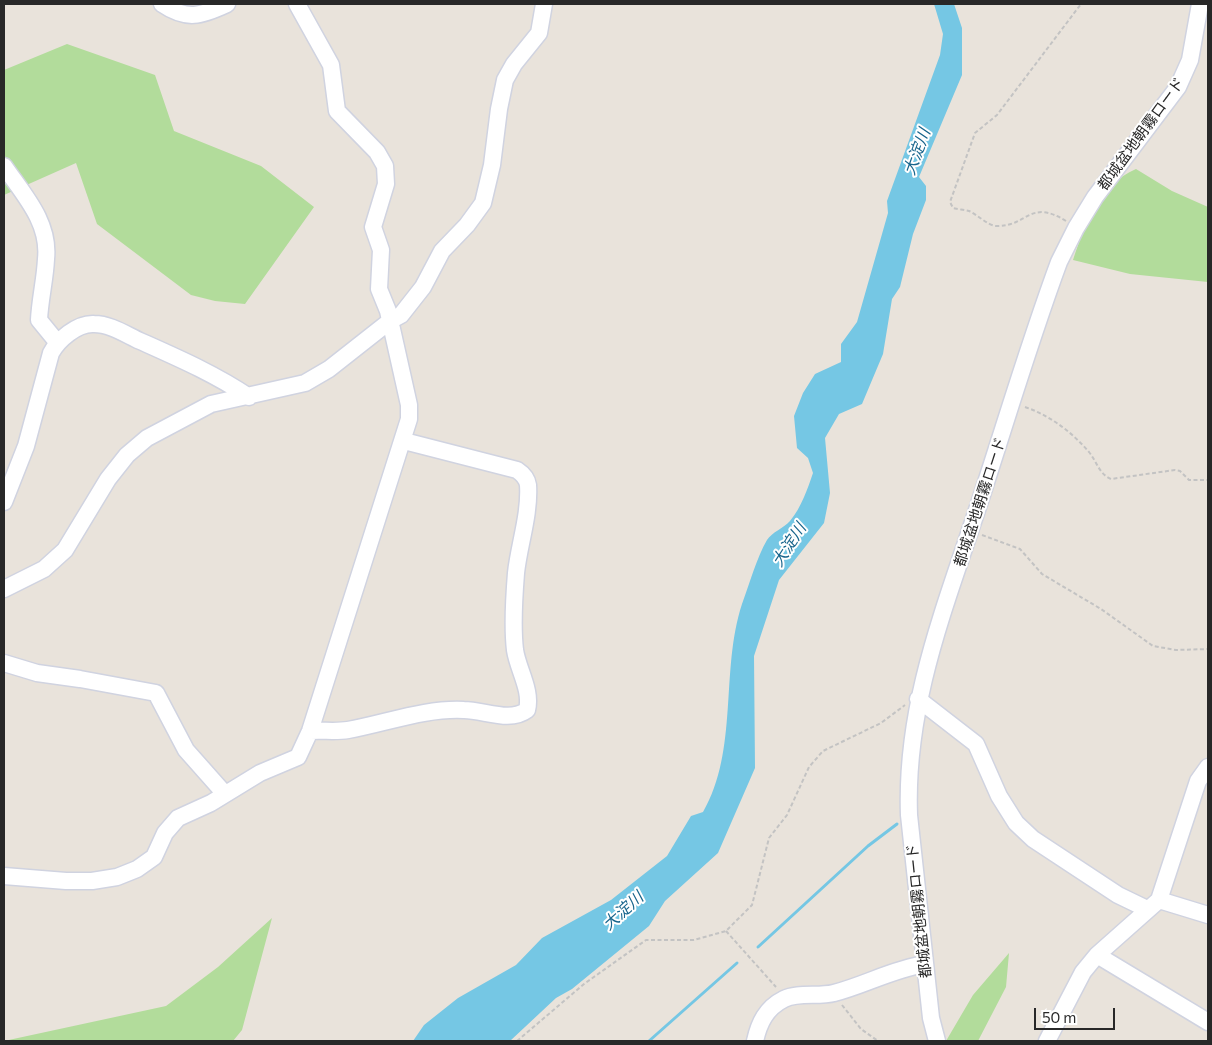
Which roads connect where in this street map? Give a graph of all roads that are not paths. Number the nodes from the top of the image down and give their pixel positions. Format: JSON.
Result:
{"nodes":[{"id":1,"x":162,"y":4,"type":"edge"},
{"id":2,"x":227,"y":4,"type":"edge"},
{"id":3,"x":298,"y":4,"type":"edge"},
{"id":4,"x":544,"y":4,"type":"edge"},
{"id":5,"x":1200,"y":4,"type":"edge"},
{"id":6,"x":4,"y":166,"type":"edge"},
{"id":7,"x":390,"y":321,"type":"junction"},
{"id":8,"x":57,"y":342,"type":"junction"},
{"id":9,"x":249,"y":397,"type":"junction"},
{"id":10,"x":404,"y":441,"type":"junction"},
{"id":11,"x":4,"y":502,"type":"edge"},
{"id":12,"x":4,"y":588,"type":"edge"},
{"id":13,"x":4,"y":663,"type":"edge"},
{"id":14,"x":918,"y":699,"type":"junction"},
{"id":15,"x":310,"y":731,"type":"junction"},
{"id":16,"x":1208,"y":767,"type":"edge"},
{"id":17,"x":226,"y":794,"type":"junction"},
{"id":18,"x":4,"y":876,"type":"edge"},
{"id":19,"x":1153,"y":904,"type":"junction"},
{"id":20,"x":1208,"y":915,"type":"edge"},
{"id":21,"x":1097,"y":955,"type":"junction"},
{"id":22,"x":925,"y":964,"type":"junction"},
{"id":23,"x":1208,"y":1022,"type":"edge"},
{"id":24,"x":755,"y":1041,"type":"edge"},
{"id":25,"x":937,"y":1041,"type":"edge"},
{"id":26,"x":1047,"y":1041,"type":"edge"}],
"edges":[{"from":1,"to":2,"type":"street"},
{"from":3,"to":7,"type":"street"},
{"from":4,"to":7,"type":"street"},
{"from":5,"to":14,"type":"street","name":"都城盆地朝霧ロード"},
{"from":6,"to":8,"type":"street"},
{"from":7,"to":9,"type":"street"},
{"from":7,"to":10,"type":"street"},
{"from":8,"to":9,"type":"street"},
{"from":8,"to":11,"type":"street"},
{"from":9,"to":12,"type":"street"},
{"from":10,"to":15,"type":"street"},
{"from":10,"to":15,"type":"street"},
{"from":13,"to":17,"type":"street"},
{"from":14,"to":19,"type":"street"},
{"from":14,"to":22,"type":"street","name":"都城盆地朝霧ロード"},
{"from":15,"to":17,"type":"street"},
{"from":16,"to":19,"type":"street"},
{"from":17,"to":18,"type":"street"},
{"from":19,"to":20,"type":"street"},
{"from":19,"to":21,"type":"street"},
{"from":21,"to":23,"type":"street"},
{"from":21,"to":26,"type":"street"},
{"from":22,"to":24,"type":"street"},
{"from":22,"to":25,"type":"street","name":"都城盆地朝霧ロード"}]}
